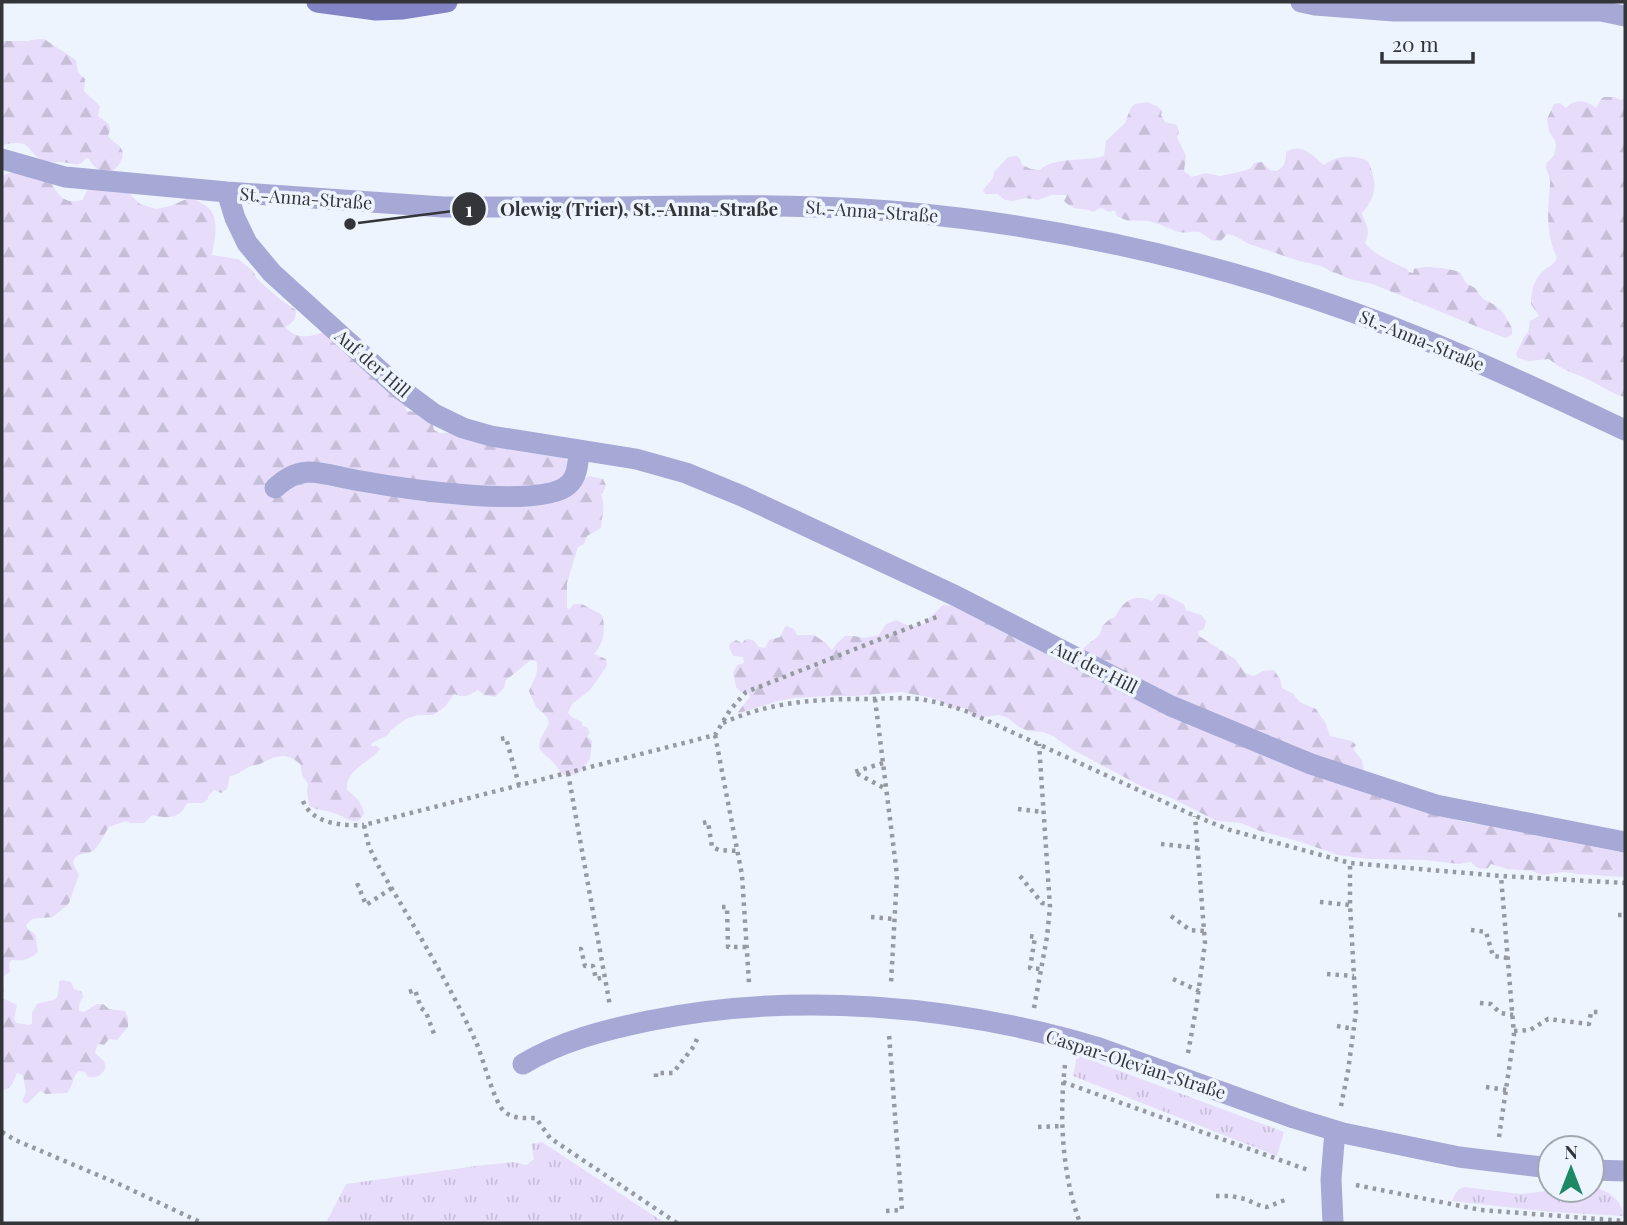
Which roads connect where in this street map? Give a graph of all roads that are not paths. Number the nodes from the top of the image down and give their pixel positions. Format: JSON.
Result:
{"nodes":[{"id":1,"x":317,"y":2,"type":"edge"},
{"id":2,"x":447,"y":2,"type":"edge"},
{"id":3,"x":1301,"y":2,"type":"edge"},
{"id":4,"x":1625,"y":16,"type":"edge"},
{"id":5,"x":2,"y":159,"type":"edge"},
{"id":6,"x":227,"y":192,"type":"junction"},
{"id":7,"x":1625,"y":430,"type":"edge"},
{"id":8,"x":579,"y":450,"type":"junction"},
{"id":9,"x":275,"y":488,"type":"dead end"},
{"id":10,"x":1625,"y":842,"type":"edge"},
{"id":11,"x":523,"y":1064,"type":"dead end"},
{"id":12,"x":1335,"y":1131,"type":"junction"},
{"id":13,"x":1536,"y":1166,"type":"edge"},
{"id":14,"x":1606,"y":1170,"type":"edge"},
{"id":15,"x":1625,"y":1171,"type":"edge"},
{"id":16,"x":1333,"y":1223,"type":"edge"}],
"edges":[{"from":1,"to":2,"type":"street"},
{"from":3,"to":4,"type":"street"},
{"from":5,"to":6,"type":"street","name":"St.-Anna-Straße"},
{"from":6,"to":7,"type":"street","name":"St.-Anna-Straße"},
{"from":6,"to":8,"type":"street","name":"Auf der Hill"},
{"from":8,"to":9,"type":"street"},
{"from":8,"to":10,"type":"street","name":"Auf der Hill"},
{"from":11,"to":12,"type":"street","name":"Caspar-Olevian-Straße"},
{"from":12,"to":13,"type":"street","name":"Caspar-Olevian-Straße"},
{"from":12,"to":16,"type":"street"},
{"from":14,"to":15,"type":"street"}]}
